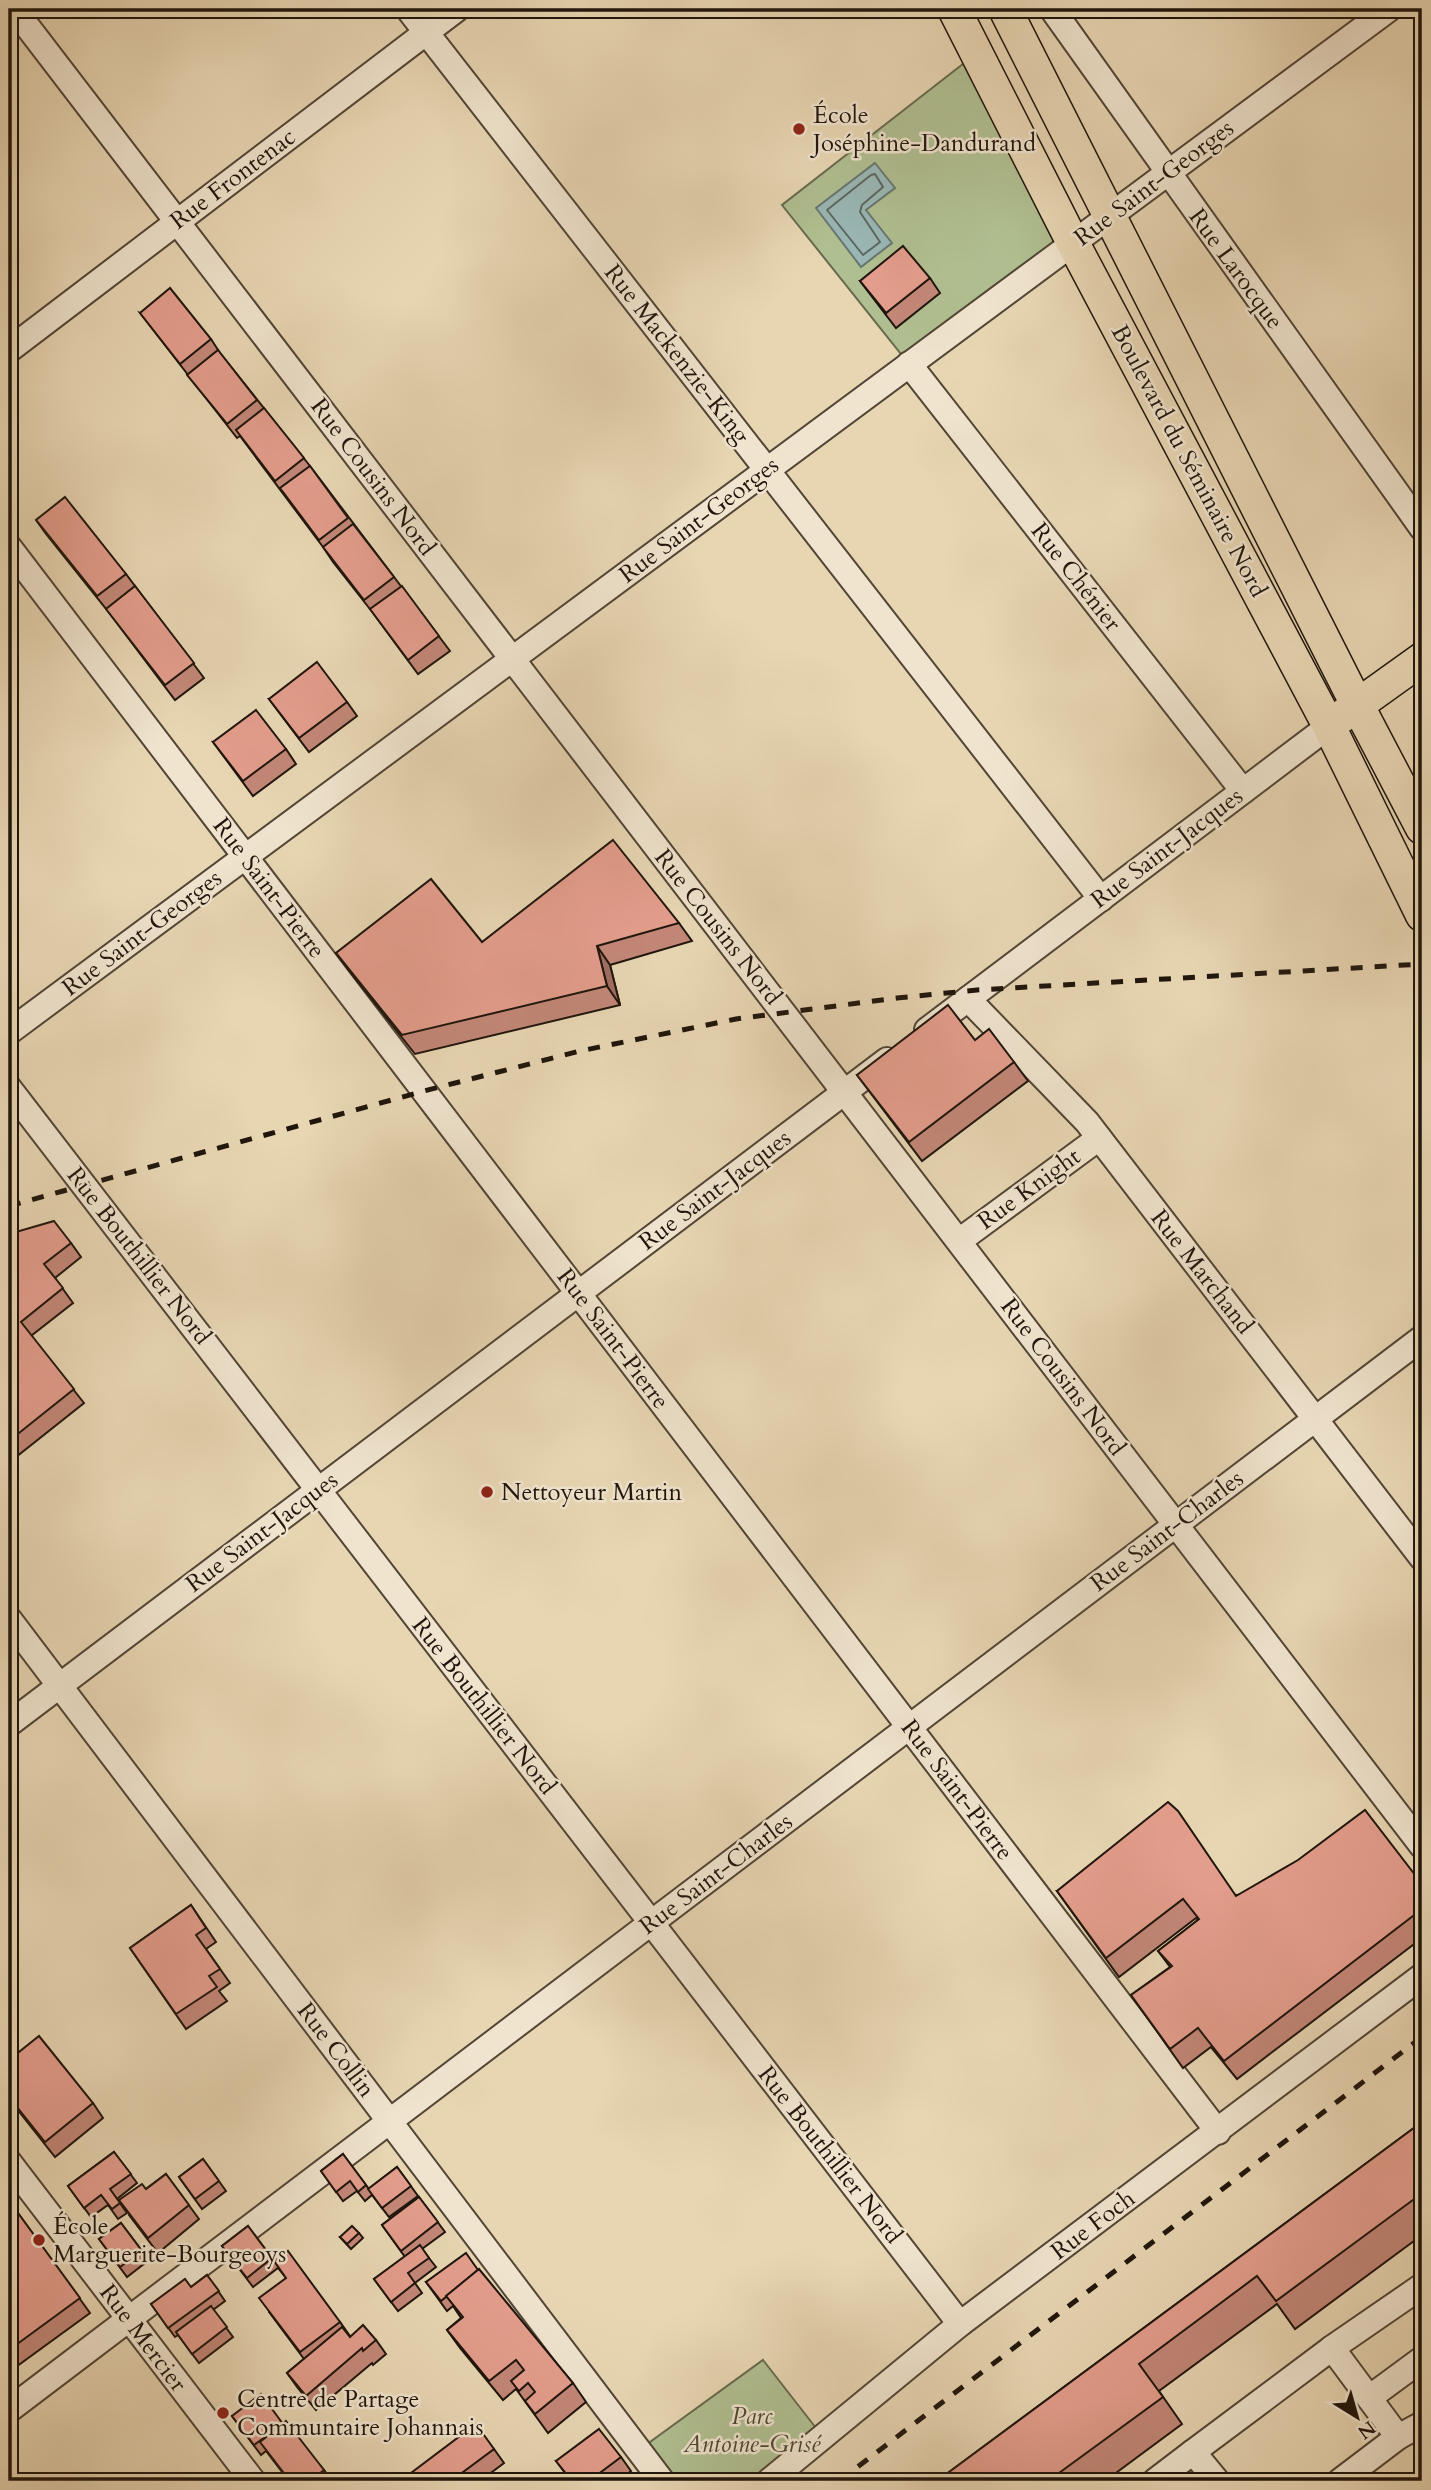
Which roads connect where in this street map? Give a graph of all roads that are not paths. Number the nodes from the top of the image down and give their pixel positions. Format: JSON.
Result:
{"nodes":[{"id":1,"x":14,"y":9,"type":"edge"},
{"id":2,"x":408,"y":9,"type":"edge"},
{"id":3,"x":457,"y":9,"type":"edge"},
{"id":4,"x":954,"y":9,"type":"edge"},
{"id":5,"x":1005,"y":9,"type":"edge"},
{"id":6,"x":1052,"y":9,"type":"edge"},
{"id":7,"x":1389,"y":9,"type":"edge"},
{"id":8,"x":426,"y":33,"type":"junction"},
{"id":9,"x":1167,"y":173,"type":"junction"},
{"id":10,"x":1111,"y":215,"type":"junction"},
{"id":11,"x":177,"y":222,"type":"junction"},
{"id":12,"x":1073,"y":243,"type":"junction"},
{"id":13,"x":9,"y":350,"type":"edge"},
{"id":14,"x":909,"y":364,"type":"junction"},
{"id":15,"x":767,"y":470,"type":"junction"},
{"id":16,"x":1422,"y":528,"type":"edge"},
{"id":17,"x":9,"y":547,"type":"edge"},
{"id":18,"x":512,"y":659,"type":"junction"},
{"id":19,"x":1422,"y":659,"type":"edge"},
{"id":20,"x":1357,"y":705,"type":"junction"},
{"id":21,"x":1329,"y":726,"type":"junction"},
{"id":22,"x":1243,"y":791,"type":"junction"},
{"id":23,"x":1422,"y":828,"type":"edge"},
{"id":24,"x":245,"y":857,"type":"junction"},
{"id":25,"x":1101,"y":899,"type":"junction"},
{"id":26,"x":1422,"y":915,"type":"edge"},
{"id":27,"x":968,"y":999,"type":"junction"},
{"id":28,"x":9,"y":1032,"type":"edge"},
{"id":29,"x":9,"y":1088,"type":"edge"},
{"id":30,"x":844,"y":1092,"type":"junction"},
{"id":31,"x":1099,"y":1138,"type":"junction"},
{"id":32,"x":958,"y":1241,"type":"junction"},
{"id":33,"x":578,"y":1293,"type":"junction"},
{"id":34,"x":1422,"y":1338,"type":"edge"},
{"id":35,"x":1316,"y":1419,"type":"junction"},
{"id":36,"x":318,"y":1490,"type":"junction"},
{"id":37,"x":1176,"y":1525,"type":"junction"},
{"id":38,"x":1422,"y":1558,"type":"edge"},
{"id":39,"x":9,"y":1619,"type":"edge"},
{"id":40,"x":60,"y":1686,"type":"junction"},
{"id":41,"x":9,"y":1724,"type":"edge"},
{"id":42,"x":909,"y":1727,"type":"junction"},
{"id":43,"x":1422,"y":1846,"type":"edge"},
{"id":44,"x":651,"y":1923,"type":"junction"},
{"id":45,"x":1422,"y":1976,"type":"edge"},
{"id":46,"x":389,"y":2121,"type":"junction"},
{"id":47,"x":1218,"y":2132,"type":"junction"},
{"id":48,"x":9,"y":2162,"type":"edge"},
{"id":49,"x":1422,"y":2286,"type":"edge"},
{"id":50,"x":129,"y":2319,"type":"junction"},
{"id":51,"x":960,"y":2324,"type":"junction"},
{"id":52,"x":1332,"y":2348,"type":"junction"},
{"id":53,"x":1422,"y":2359,"type":"edge"},
{"id":54,"x":1369,"y":2398,"type":"junction"},
{"id":55,"x":9,"y":2410,"type":"edge"},
{"id":56,"x":1422,"y":2424,"type":"edge"},
{"id":57,"x":1398,"y":2437,"type":"junction"},
{"id":58,"x":1193,"y":2452,"type":"junction"},
{"id":59,"x":253,"y":2481,"type":"edge"},
{"id":60,"x":662,"y":2481,"type":"edge"},
{"id":61,"x":769,"y":2481,"type":"edge"},
{"id":62,"x":1155,"y":2481,"type":"edge"},
{"id":63,"x":1217,"y":2481,"type":"edge"},
{"id":64,"x":1340,"y":2481,"type":"edge"}],
"edges":[{"from":1,"to":11,"type":"street","name":"Rue Cousins Nord"},
{"from":2,"to":8,"type":"street","name":"Rue Mackenzie-King"},
{"from":3,"to":8,"type":"street","name":"Rue Frontenac"},
{"from":4,"to":12,"type":"main road","name":"Boulevard du Séminaire Nord"},
{"from":5,"to":10,"type":"main road","name":"Boulevard du Séminaire Nord"},
{"from":6,"to":9,"type":"street","name":"Rue Larocque"},
{"from":7,"to":9,"type":"street","name":"Rue Saint-Georges"},
{"from":8,"to":11,"type":"street","name":"Rue Frontenac"},
{"from":8,"to":15,"type":"street","name":"Rue Mackenzie-King"},
{"from":9,"to":10,"type":"street","name":"Rue Saint-Georges"},
{"from":9,"to":16,"type":"street","name":"Rue Larocque"},
{"from":10,"to":12,"type":"street","name":"Rue Saint-Georges"},
{"from":10,"to":20,"type":"main road","name":"Boulevard du Séminaire Nord"},
{"from":11,"to":13,"type":"street","name":"Rue Frontenac"},
{"from":11,"to":18,"type":"street","name":"Rue Cousins Nord"},
{"from":12,"to":14,"type":"street","name":"Rue Saint-Georges"},
{"from":12,"to":21,"type":"main road","name":"Boulevard du Séminaire Nord"},
{"from":14,"to":15,"type":"street","name":"Rue Saint-Georges"},
{"from":14,"to":22,"type":"street","name":"Rue Chénier"},
{"from":15,"to":18,"type":"street","name":"Rue Saint-Georges"},
{"from":15,"to":25,"type":"street","name":"Rue Mackenzie-King"},
{"from":17,"to":24,"type":"street","name":"Rue Saint-Pierre"},
{"from":18,"to":24,"type":"street","name":"Rue Saint-Georges"},
{"from":18,"to":30,"type":"street","name":"Rue Cousins Nord"},
{"from":19,"to":20,"type":"main road","name":"Rue Saint-Jacques"},
{"from":20,"to":21,"type":"main road","name":"Rue Saint-Jacques"},
{"from":20,"to":23,"type":"main road","name":"Boulevard du Séminaire Nord"},
{"from":21,"to":22,"type":"street","name":"Rue Saint-Jacques"},
{"from":21,"to":26,"type":"main road","name":"Boulevard du Séminaire Nord"},
{"from":22,"to":25,"type":"street","name":"Rue Saint-Jacques"},
{"from":24,"to":28,"type":"street","name":"Rue Saint-Georges"},
{"from":24,"to":33,"type":"street","name":"Rue Saint-Pierre"},
{"from":25,"to":27,"type":"street","name":"Rue Saint-Jacques"},
{"from":27,"to":30,"type":"street","name":"Rue Saint-Jacques"},
{"from":27,"to":31,"type":"street","name":"Rue Marchand"},
{"from":29,"to":36,"type":"street","name":"Rue Bouthillier Nord"},
{"from":30,"to":32,"type":"street","name":"Rue Cousins Nord"},
{"from":30,"to":33,"type":"street","name":"Rue Saint-Jacques"},
{"from":31,"to":32,"type":"street","name":"Rue Knight"},
{"from":31,"to":35,"type":"street","name":"Rue Marchand"},
{"from":32,"to":37,"type":"street","name":"Rue Cousins Nord"},
{"from":33,"to":36,"type":"street","name":"Rue Saint-Jacques"},
{"from":33,"to":42,"type":"street","name":"Rue Saint-Pierre"},
{"from":34,"to":35,"type":"street","name":"Rue Saint-Charles"},
{"from":35,"to":37,"type":"street","name":"Rue Saint-Charles"},
{"from":35,"to":38,"type":"street","name":"Rue Marchand"},
{"from":36,"to":40,"type":"street","name":"Rue Saint-Jacques"},
{"from":36,"to":44,"type":"street","name":"Rue Bouthillier Nord"},
{"from":37,"to":42,"type":"street","name":"Rue Saint-Charles"},
{"from":37,"to":43,"type":"street","name":"Rue Cousins Nord"},
{"from":39,"to":40,"type":"street","name":"Rue Collin"},
{"from":40,"to":41,"type":"street","name":"Rue Saint-Jacques"},
{"from":40,"to":46,"type":"street","name":"Rue Collin"},
{"from":42,"to":44,"type":"street","name":"Rue Saint-Charles"},
{"from":42,"to":47,"type":"street","name":"Rue Saint-Pierre"},
{"from":44,"to":46,"type":"street","name":"Rue Saint-Charles"},
{"from":44,"to":51,"type":"street","name":"Rue Bouthillier Nord"},
{"from":45,"to":47,"type":"street","name":"Rue Foch"},
{"from":46,"to":50,"type":"street","name":"Rue Saint-Charles"},
{"from":46,"to":60,"type":"street","name":"Rue Collin"},
{"from":47,"to":51,"type":"street","name":"Rue Foch"},
{"from":48,"to":50,"type":"street","name":"Rue Mercier"},
{"from":49,"to":52,"type":"street"},
{"from":50,"to":55,"type":"street","name":"Rue Saint-Charles"},
{"from":50,"to":59,"type":"street","name":"Rue Mercier"},
{"from":51,"to":61,"type":"street","name":"Rue Foch"},
{"from":52,"to":54,"type":"street"},
{"from":52,"to":58,"type":"street"},
{"from":53,"to":54,"type":"street"},
{"from":54,"to":57,"type":"street"},
{"from":56,"to":57,"type":"street"},
{"from":57,"to":64,"type":"street"},
{"from":58,"to":62,"type":"street"},
{"from":58,"to":63,"type":"street"}]}
